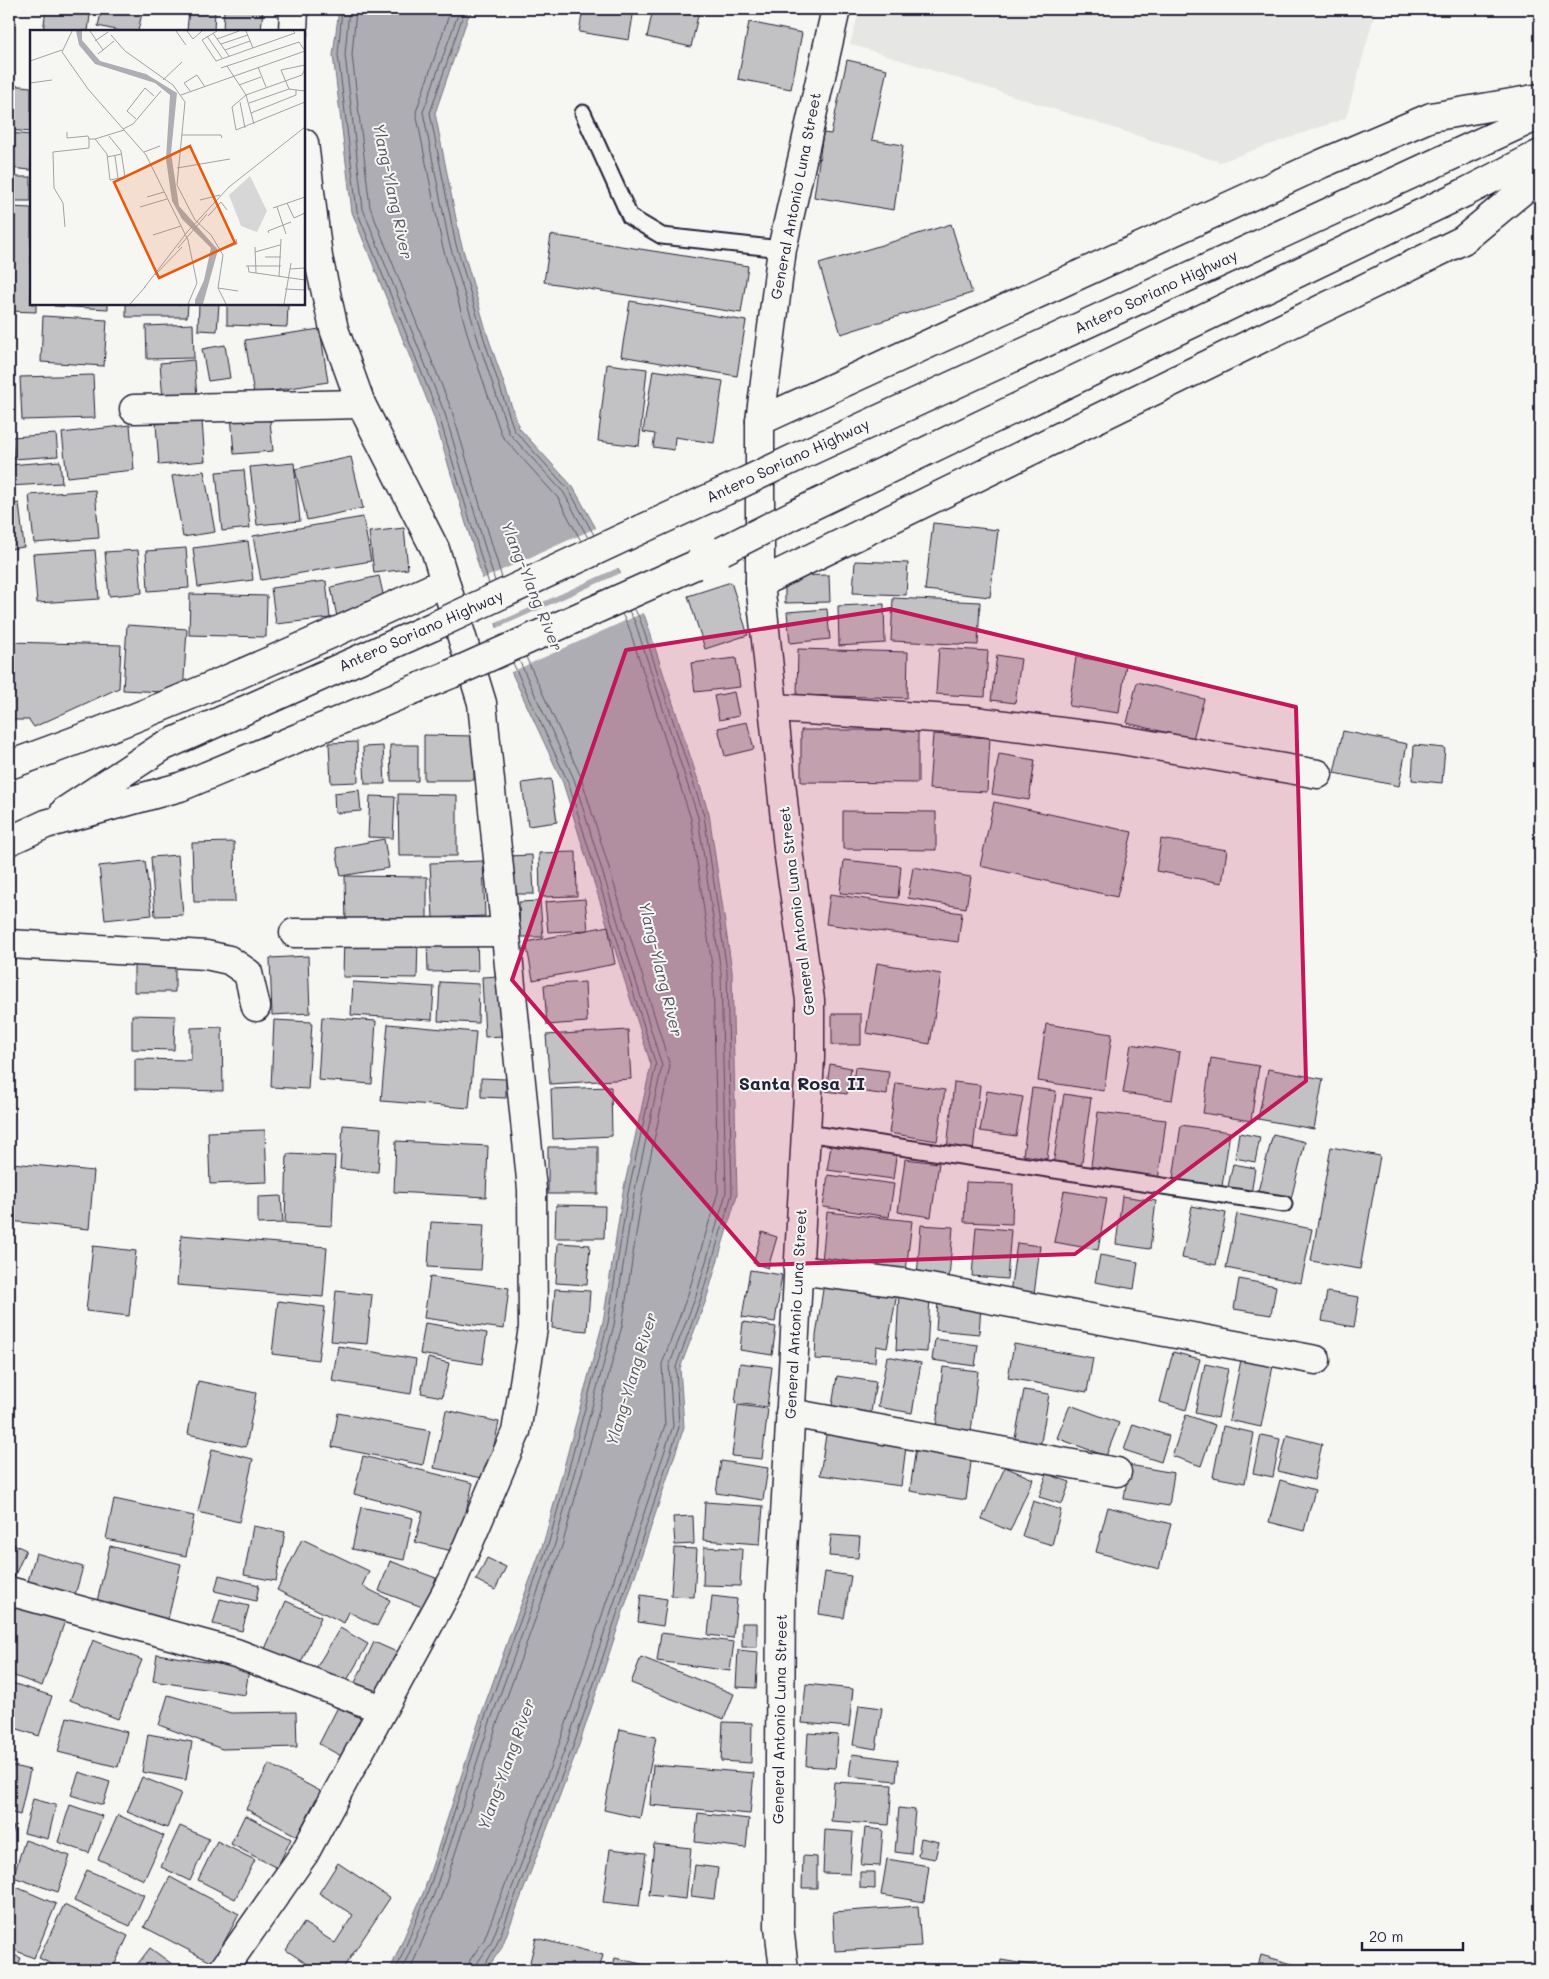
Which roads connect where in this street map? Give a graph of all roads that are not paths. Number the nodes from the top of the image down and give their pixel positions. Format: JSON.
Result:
{"nodes":[{"id":1,"x":294,"y":9,"type":"edge"},
{"id":2,"x":836,"y":9,"type":"edge"},
{"id":3,"x":294,"y":30,"type":"edge"},
{"id":4,"x":1540,"y":98,"type":"edge"},
{"id":5,"x":583,"y":113,"type":"dead end"},
{"id":6,"x":1540,"y":115,"type":"edge"},
{"id":7,"x":305,"y":151,"type":"edge"},
{"id":8,"x":1540,"y":154,"type":"edge"},
{"id":9,"x":1540,"y":176,"type":"edge"},
{"id":10,"x":782,"y":248,"type":"junction"},
{"id":11,"x":361,"y":404,"type":"junction"},
{"id":12,"x":134,"y":409,"type":"dead end"},
{"id":13,"x":760,"y":421,"type":"junction"},
{"id":14,"x":445,"y":582,"type":"junction"},
{"id":15,"x":760,"y":583,"type":"junction"},
{"id":16,"x":774,"y":708,"type":"junction"},
{"id":17,"x":9,"y":765,"type":"edge"},
{"id":18,"x":1318,"y":774,"type":"dead end"},
{"id":19,"x":46,"y":824,"type":"junction"},
{"id":20,"x":9,"y":841,"type":"edge"},
{"id":21,"x":506,"y":932,"type":"junction"},
{"id":22,"x":294,"y":933,"type":"dead end"},
{"id":23,"x":9,"y":944,"type":"edge"},
{"id":24,"x":256,"y":1007,"type":"dead end"},
{"id":25,"x":806,"y":1133,"type":"junction"},
{"id":26,"x":1284,"y":1204,"type":"dead end"},
{"id":27,"x":798,"y":1270,"type":"junction"},
{"id":28,"x":1316,"y":1360,"type":"dead end"},
{"id":29,"x":790,"y":1412,"type":"junction"},
{"id":30,"x":1117,"y":1472,"type":"dead end"},
{"id":31,"x":9,"y":1591,"type":"edge"},
{"id":32,"x":382,"y":1709,"type":"junction"},
{"id":33,"x":223,"y":1970,"type":"edge"},
{"id":34,"x":784,"y":1970,"type":"edge"}],
"edges":[{"from":1,"to":3,"type":"main road"},
{"from":2,"to":10,"type":"main road","name":"General Antonio Luna Street"},
{"from":4,"to":13,"type":"main road"},
{"from":5,"to":10,"type":"lane"},
{"from":6,"to":19,"type":"main road","name":"Antero Soriano Highway","bridge":true},
{"from":7,"to":11,"type":"main road"},
{"from":8,"to":19,"type":"main road","name":"Antero Soriano Highway","bridge":true},
{"from":9,"to":15,"type":"main road"},
{"from":10,"to":13,"type":"main road","name":"General Antonio Luna Street"},
{"from":11,"to":12,"type":"main road"},
{"from":11,"to":14,"type":"main road"},
{"from":13,"to":15,"type":"main road","name":"General Antonio Luna Street"},
{"from":14,"to":17,"type":"main road"},
{"from":14,"to":21,"type":"main road"},
{"from":15,"to":16,"type":"main road","name":"General Antonio Luna Street"},
{"from":16,"to":18,"type":"main road"},
{"from":16,"to":25,"type":"main road","name":"General Antonio Luna Street"},
{"from":19,"to":20,"type":"main road","name":"Antero Soriano Highway"},
{"from":21,"to":22,"type":"main road"},
{"from":21,"to":32,"type":"main road"},
{"from":23,"to":24,"type":"main road"},
{"from":25,"to":26,"type":"lane"},
{"from":25,"to":27,"type":"main road","name":"General Antonio Luna Street"},
{"from":27,"to":28,"type":"main road"},
{"from":27,"to":29,"type":"main road","name":"General Antonio Luna Street"},
{"from":29,"to":30,"type":"main road"},
{"from":29,"to":34,"type":"main road","name":"General Antonio Luna Street"},
{"from":31,"to":32,"type":"main road"},
{"from":32,"to":33,"type":"main road"}]}
